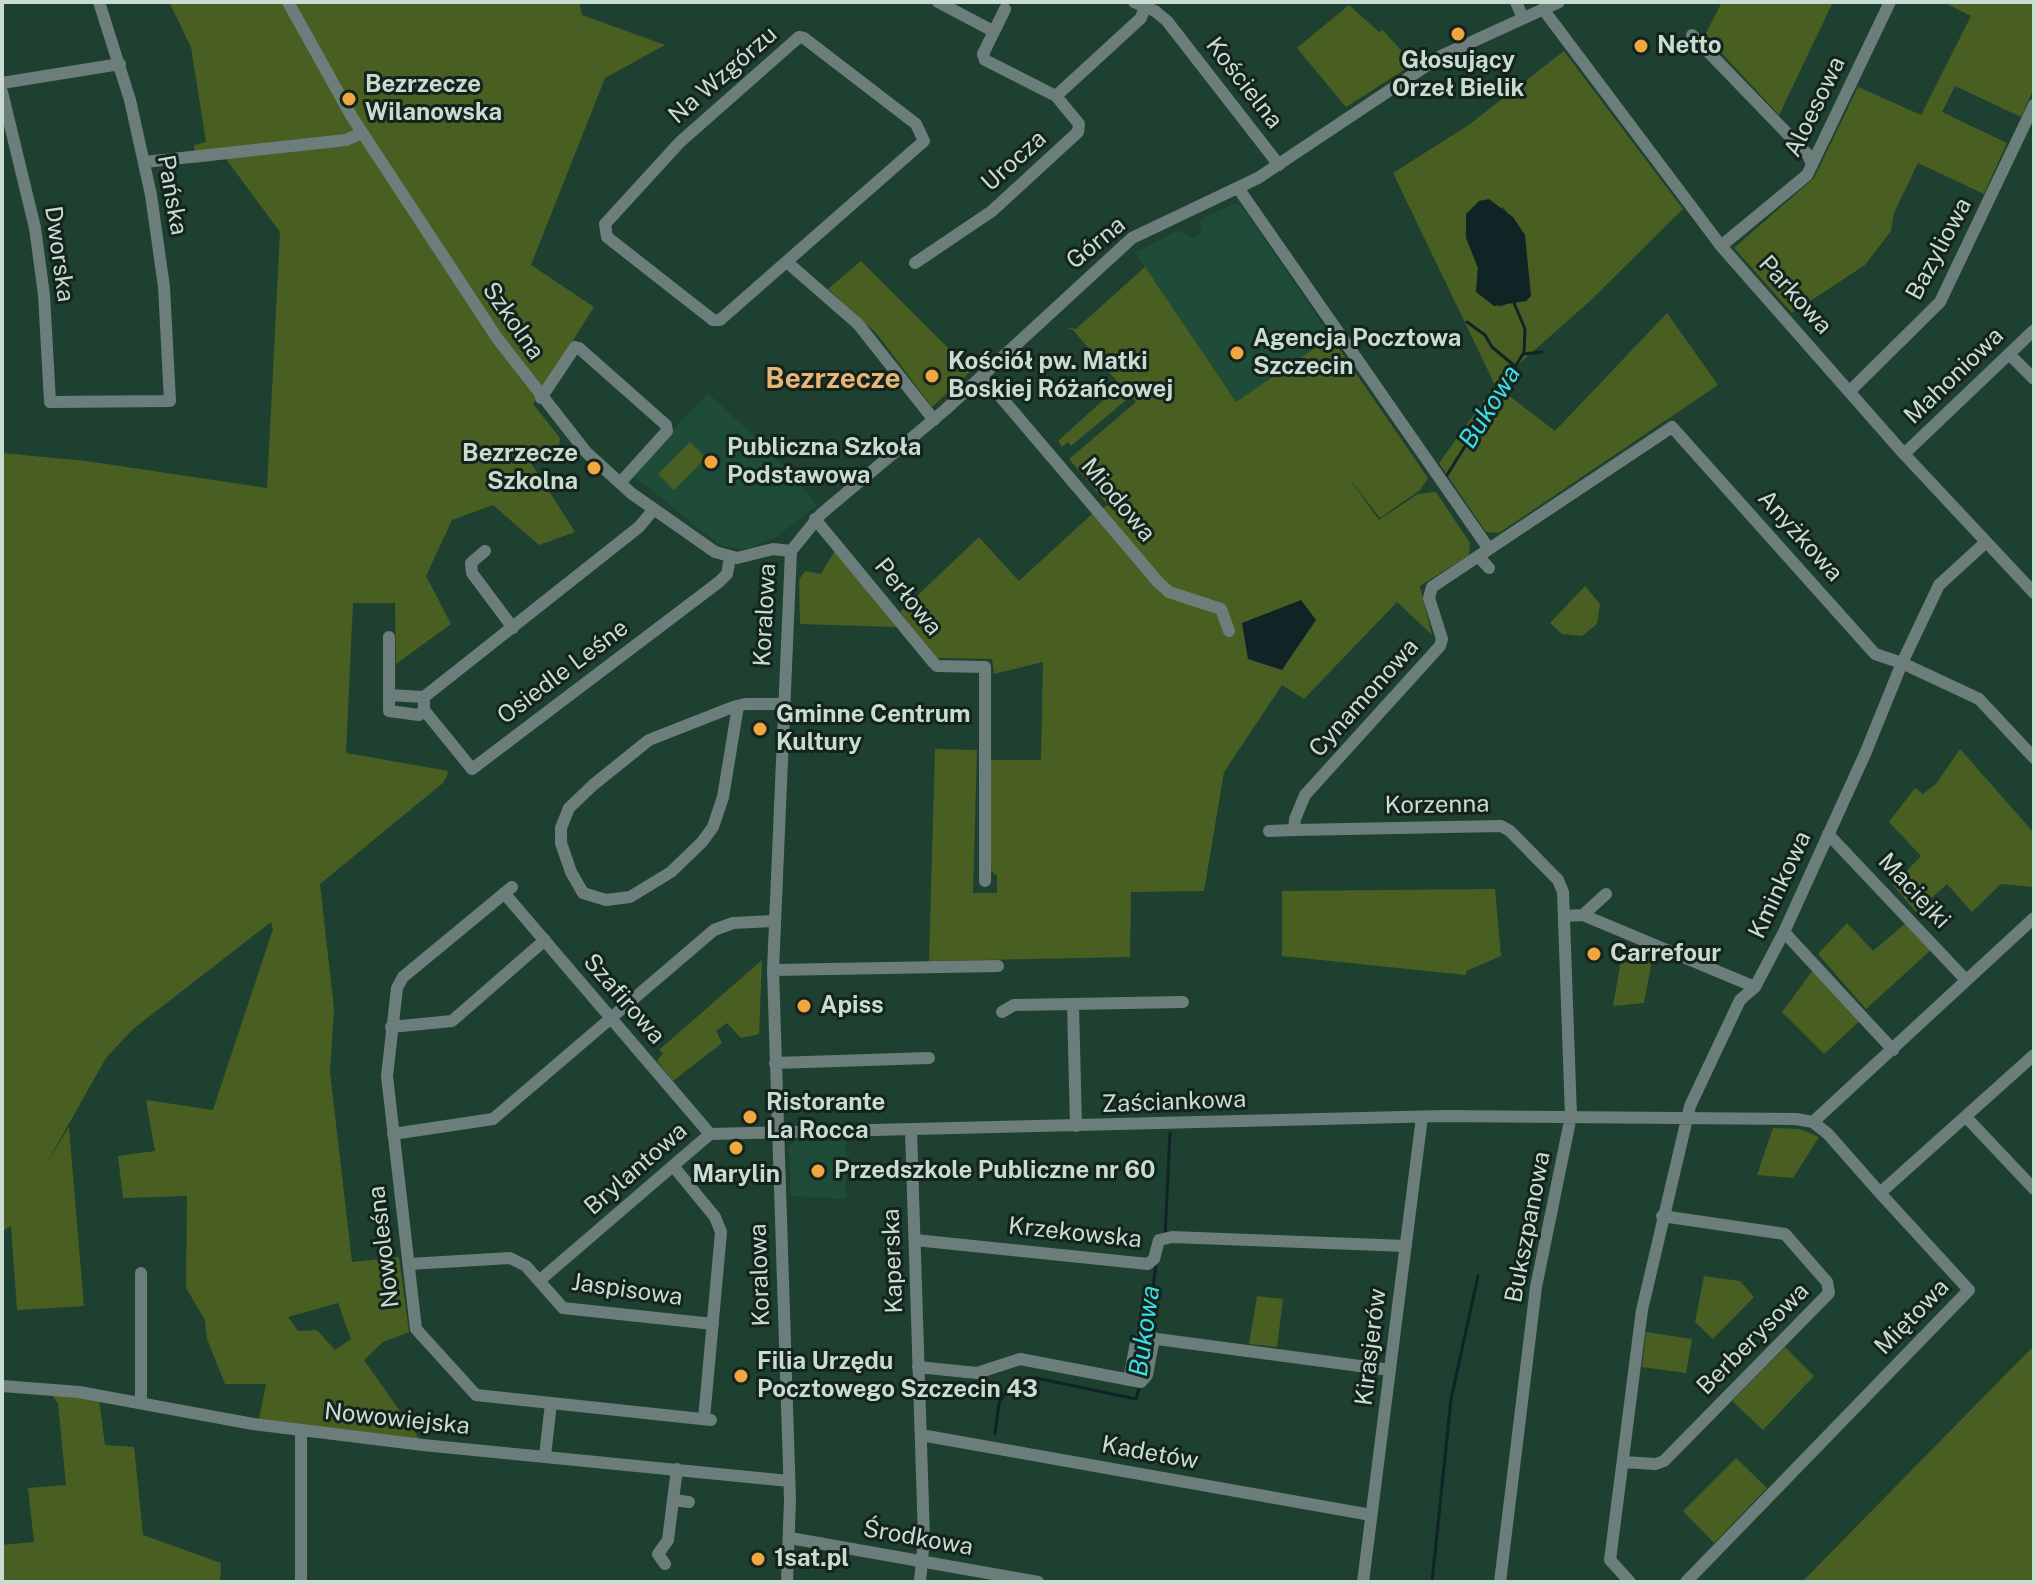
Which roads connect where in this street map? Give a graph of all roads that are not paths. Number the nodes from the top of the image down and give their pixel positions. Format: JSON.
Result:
{"nodes":[{"id":1,"x":99,"y":2,"type":"edge"},
{"id":2,"x":288,"y":2,"type":"edge"},
{"id":3,"x":938,"y":2,"type":"edge"},
{"id":4,"x":1516,"y":2,"type":"edge"},
{"id":5,"x":1559,"y":2,"type":"edge"},
{"id":6,"x":1890,"y":2,"type":"edge"},
{"id":7,"x":1139,"y":4,"type":"edge"},
{"id":8,"x":1005,"y":9,"type":"dead end"},
{"id":9,"x":1543,"y":9,"type":"junction"},
{"id":10,"x":1523,"y":18,"type":"junction"},
{"id":11,"x":993,"y":31,"type":"junction"},
{"id":12,"x":1692,"y":35,"type":"dead end"},
{"id":13,"x":120,"y":64,"type":"junction"},
{"id":14,"x":2,"y":83,"type":"edge"},
{"id":15,"x":2,"y":92,"type":"edge"},
{"id":16,"x":1056,"y":96,"type":"junction"},
{"id":17,"x":2034,"y":105,"type":"edge"},
{"id":18,"x":362,"y":133,"type":"junction"},
{"id":19,"x":145,"y":162,"type":"junction"},
{"id":20,"x":1279,"y":165,"type":"junction"},
{"id":21,"x":1812,"y":165,"type":"junction"},
{"id":22,"x":1238,"y":188,"type":"junction"},
{"id":23,"x":1721,"y":246,"type":"junction"},
{"id":24,"x":788,"y":263,"type":"junction"},
{"id":25,"x":915,"y":263,"type":"dead end"},
{"id":26,"x":2034,"y":330,"type":"edge"},
{"id":27,"x":2009,"y":354,"type":"junction"},
{"id":28,"x":983,"y":376,"type":"junction"},
{"id":29,"x":2034,"y":379,"type":"edge"},
{"id":30,"x":1851,"y":390,"type":"junction"},
{"id":31,"x":541,"y":398,"type":"junction"},
{"id":32,"x":170,"y":401,"type":"joint"},
{"id":33,"x":934,"y":420,"type":"junction"},
{"id":34,"x":1672,"y":427,"type":"joint"},
{"id":35,"x":1904,"y":454,"type":"junction"},
{"id":36,"x":620,"y":483,"type":"junction"},
{"id":37,"x":654,"y":509,"type":"junction"},
{"id":38,"x":815,"y":519,"type":"junction"},
{"id":39,"x":1986,"y":542,"type":"junction"},
{"id":40,"x":485,"y":551,"type":"dead end"},
{"id":41,"x":791,"y":551,"type":"junction"},
{"id":42,"x":1483,"y":553,"type":"junction"},
{"id":43,"x":730,"y":558,"type":"junction"},
{"id":44,"x":1489,"y":568,"type":"dead end"},
{"id":45,"x":2034,"y":593,"type":"edge"},
{"id":46,"x":513,"y":628,"type":"junction"},
{"id":47,"x":1229,"y":631,"type":"dead end"},
{"id":48,"x":389,"y":637,"type":"dead end"},
{"id":49,"x":1902,"y":663,"type":"junction"},
{"id":50,"x":389,"y":695,"type":"junction"},
{"id":51,"x":424,"y":704,"type":"junction"},
{"id":52,"x":782,"y":704,"type":"junction"},
{"id":53,"x":738,"y":706,"type":"junction"},
{"id":54,"x":723,"y":712,"type":"junction"},
{"id":55,"x":735,"y":723,"type":"junction"},
{"id":56,"x":2034,"y":758,"type":"edge"},
{"id":57,"x":1294,"y":830,"type":"junction"},
{"id":58,"x":1269,"y":831,"type":"dead end"},
{"id":59,"x":1828,"y":834,"type":"junction"},
{"id":60,"x":1558,"y":880,"type":"joint"},
{"id":61,"x":985,"y":881,"type":"dead end"},
{"id":62,"x":508,"y":890,"type":"joint"},
{"id":63,"x":1606,"y":894,"type":"dead end"},
{"id":64,"x":1583,"y":915,"type":"junction"},
{"id":65,"x":1564,"y":916,"type":"junction"},
{"id":66,"x":2034,"y":918,"type":"edge"},
{"id":67,"x":773,"y":921,"type":"junction"},
{"id":68,"x":1784,"y":932,"type":"junction"},
{"id":69,"x":545,"y":940,"type":"junction"},
{"id":70,"x":998,"y":966,"type":"dead end"},
{"id":71,"x":773,"y":970,"type":"junction"},
{"id":72,"x":1966,"y":980,"type":"junction"},
{"id":73,"x":1755,"y":987,"type":"junction"},
{"id":74,"x":1183,"y":1002,"type":"dead end"},
{"id":75,"x":1073,"y":1004,"type":"junction"},
{"id":76,"x":1002,"y":1012,"type":"dead end"},
{"id":77,"x":612,"y":1019,"type":"junction"},
{"id":78,"x":391,"y":1027,"type":"junction"},
{"id":79,"x":1893,"y":1050,"type":"junction"},
{"id":80,"x":2034,"y":1055,"type":"edge"},
{"id":81,"x":929,"y":1058,"type":"dead end"},
{"id":82,"x":775,"y":1063,"type":"junction"},
{"id":83,"x":1571,"y":1116,"type":"junction"},
{"id":84,"x":1422,"y":1117,"type":"junction"},
{"id":85,"x":1966,"y":1117,"type":"junction"},
{"id":86,"x":1689,"y":1119,"type":"junction"},
{"id":87,"x":1813,"y":1122,"type":"junction"},
{"id":88,"x":1076,"y":1126,"type":"junction"},
{"id":89,"x":911,"y":1130,"type":"junction"},
{"id":90,"x":777,"y":1133,"type":"junction"},
{"id":91,"x":393,"y":1134,"type":"junction"},
{"id":92,"x":710,"y":1134,"type":"junction"},
{"id":93,"x":674,"y":1167,"type":"junction"},
{"id":94,"x":2034,"y":1189,"type":"edge"},
{"id":95,"x":1880,"y":1193,"type":"junction"},
{"id":96,"x":1662,"y":1216,"type":"junction"},
{"id":97,"x":915,"y":1240,"type":"junction"},
{"id":98,"x":1406,"y":1246,"type":"junction"},
{"id":99,"x":409,"y":1264,"type":"junction"},
{"id":100,"x":141,"y":1273,"type":"dead end"},
{"id":101,"x":539,"y":1281,"type":"junction"},
{"id":102,"x":713,"y":1324,"type":"junction"},
{"id":103,"x":918,"y":1367,"type":"junction"},
{"id":104,"x":1390,"y":1370,"type":"junction"},
{"id":105,"x":2,"y":1386,"type":"edge"},
{"id":106,"x":141,"y":1402,"type":"junction"},
{"id":107,"x":551,"y":1403,"type":"junction"},
{"id":108,"x":301,"y":1430,"type":"junction"},
{"id":109,"x":921,"y":1435,"type":"junction"},
{"id":110,"x":545,"y":1456,"type":"junction"},
{"id":111,"x":1623,"y":1462,"type":"junction"},
{"id":112,"x":677,"y":1469,"type":"junction"},
{"id":113,"x":789,"y":1481,"type":"junction"},
{"id":114,"x":673,"y":1500,"type":"junction"},
{"id":115,"x":689,"y":1502,"type":"dead end"},
{"id":116,"x":1371,"y":1515,"type":"junction"},
{"id":117,"x":790,"y":1538,"type":"junction"},
{"id":118,"x":923,"y":1561,"type":"junction"},
{"id":119,"x":665,"y":1564,"type":"dead end"},
{"id":120,"x":301,"y":1582,"type":"edge"},
{"id":121,"x":787,"y":1582,"type":"edge"},
{"id":122,"x":920,"y":1582,"type":"edge"},
{"id":123,"x":1038,"y":1582,"type":"edge"},
{"id":124,"x":1363,"y":1582,"type":"edge"},
{"id":125,"x":1500,"y":1582,"type":"edge"},
{"id":126,"x":1630,"y":1582,"type":"edge"},
{"id":127,"x":1686,"y":1582,"type":"edge"}],
"edges":[{"from":1,"to":13,"type":"street","name":"Pańska"},
{"from":2,"to":18,"type":"street","name":"Szkolna"},
{"from":3,"to":11,"type":"street"},
{"from":4,"to":10,"type":"street"},
{"from":5,"to":9,"type":"street","name":"Górna"},
{"from":6,"to":21,"type":"street","name":"Aloesowa"},
{"from":7,"to":16,"type":"street"},
{"from":7,"to":20,"type":"street","name":"Kościelna"},
{"from":8,"to":11,"type":"street"},
{"from":9,"to":10,"type":"street","name":"Górna"},
{"from":9,"to":23,"type":"street","name":"Parkowa"},
{"from":10,"to":20,"type":"street","name":"Górna"},
{"from":11,"to":16,"type":"street"},
{"from":12,"to":21,"type":"street"},
{"from":13,"to":14,"type":"street"},
{"from":13,"to":19,"type":"street","name":"Pańska"},
{"from":15,"to":32,"type":"street","name":"Dworska"},
{"from":16,"to":25,"type":"street","name":"Urocza"},
{"from":17,"to":30,"type":"street","name":"Bazyliowa"},
{"from":18,"to":19,"type":"street"},
{"from":18,"to":31,"type":"street","name":"Szkolna"},
{"from":19,"to":32,"type":"street","name":"Pańska"},
{"from":20,"to":22,"type":"street","name":"Górna"},
{"from":21,"to":23,"type":"street","name":"Aloesowa"},
{"from":22,"to":28,"type":"street","name":"Górna"},
{"from":22,"to":42,"type":"street"},
{"from":23,"to":30,"type":"street","name":"Parkowa"},
{"from":24,"to":24,"type":"street","name":"Na Wzgórzu"},
{"from":24,"to":33,"type":"street"},
{"from":26,"to":27,"type":"street","name":"Mahoniowa"},
{"from":27,"to":29,"type":"street"},
{"from":27,"to":35,"type":"street","name":"Mahoniowa"},
{"from":28,"to":33,"type":"street","name":"Górna"},
{"from":28,"to":47,"type":"street","name":"Miodowa"},
{"from":30,"to":35,"type":"street","name":"Parkowa"},
{"from":31,"to":36,"type":"street","name":"Szkolna"},
{"from":31,"to":36,"type":"street"},
{"from":33,"to":38,"type":"street","name":"Górna"},
{"from":34,"to":42,"type":"street","name":"Cynamonowa"},
{"from":34,"to":49,"type":"street","name":"Anyżkowa"},
{"from":35,"to":39,"type":"street","name":"Parkowa"},
{"from":36,"to":37,"type":"street","name":"Szkolna"},
{"from":37,"to":43,"type":"street","name":"Szkolna"},
{"from":37,"to":46,"type":"street"},
{"from":38,"to":41,"type":"street","name":"Górna"},
{"from":38,"to":61,"type":"street","name":"Perłowa"},
{"from":39,"to":45,"type":"street","name":"Parkowa"},
{"from":39,"to":49,"type":"street","name":"Kminkowa"},
{"from":40,"to":46,"type":"street"},
{"from":41,"to":43,"type":"street"},
{"from":41,"to":52,"type":"street","name":"Koralowa"},
{"from":42,"to":44,"type":"street"},
{"from":42,"to":57,"type":"street","name":"Cynamonowa"},
{"from":43,"to":51,"type":"street","name":"Osiedle Leśne"},
{"from":46,"to":51,"type":"street"},
{"from":48,"to":50,"type":"street"},
{"from":49,"to":56,"type":"street","name":"Anyżkowa"},
{"from":49,"to":59,"type":"street","name":"Kminkowa"},
{"from":50,"to":51,"type":"street"},
{"from":50,"to":51,"type":"street"},
{"from":52,"to":53,"type":"street"},
{"from":52,"to":67,"type":"street","name":"Koralowa"},
{"from":53,"to":54,"type":"street"},
{"from":53,"to":55,"type":"street"},
{"from":54,"to":55,"type":"street"},
{"from":54,"to":55,"type":"street"},
{"from":57,"to":58,"type":"street","name":"Korzenna"},
{"from":57,"to":60,"type":"street","name":"Korzenna"},
{"from":59,"to":68,"type":"street","name":"Kminkowa"},
{"from":59,"to":72,"type":"street","name":"Maciejki"},
{"from":60,"to":65,"type":"street","name":"Bukszpanowa"},
{"from":62,"to":69,"type":"street","name":"Szafirowa"},
{"from":62,"to":78,"type":"street","name":"Nowoleśna"},
{"from":63,"to":64,"type":"street"},
{"from":64,"to":65,"type":"street"},
{"from":64,"to":73,"type":"street"},
{"from":65,"to":83,"type":"street","name":"Bukszpanowa"},
{"from":66,"to":72,"type":"street"},
{"from":67,"to":71,"type":"street","name":"Koralowa"},
{"from":67,"to":77,"type":"street"},
{"from":68,"to":73,"type":"street","name":"Kminkowa"},
{"from":68,"to":79,"type":"street"},
{"from":69,"to":77,"type":"street","name":"Szafirowa"},
{"from":69,"to":78,"type":"street"},
{"from":70,"to":71,"type":"street"},
{"from":71,"to":82,"type":"street","name":"Koralowa"},
{"from":72,"to":79,"type":"street"},
{"from":73,"to":86,"type":"street","name":"Kminkowa"},
{"from":74,"to":75,"type":"street"},
{"from":75,"to":76,"type":"street"},
{"from":75,"to":88,"type":"street"},
{"from":77,"to":91,"type":"street"},
{"from":77,"to":92,"type":"street","name":"Szafirowa"},
{"from":78,"to":91,"type":"street","name":"Nowoleśna"},
{"from":79,"to":87,"type":"street"},
{"from":80,"to":85,"type":"street"},
{"from":81,"to":82,"type":"street"},
{"from":82,"to":90,"type":"street","name":"Koralowa"},
{"from":83,"to":84,"type":"street","name":"Zaściankowa"},
{"from":83,"to":86,"type":"street"},
{"from":83,"to":125,"type":"street","name":"Bukszpanowa"},
{"from":84,"to":88,"type":"street","name":"Zaściankowa"},
{"from":84,"to":98,"type":"street","name":"Kirasjerów"},
{"from":85,"to":94,"type":"street"},
{"from":85,"to":95,"type":"street"},
{"from":86,"to":87,"type":"street"},
{"from":86,"to":96,"type":"street","name":"Kminkowa"},
{"from":87,"to":95,"type":"street"},
{"from":88,"to":89,"type":"street","name":"Zaściankowa"},
{"from":89,"to":90,"type":"street","name":"Zaściankowa"},
{"from":89,"to":97,"type":"street","name":"Kaperska"},
{"from":90,"to":92,"type":"street","name":"Brylantowa"},
{"from":90,"to":113,"type":"street","name":"Koralowa"},
{"from":91,"to":99,"type":"street","name":"Nowoleśna"},
{"from":92,"to":93,"type":"street","name":"Brylantowa"},
{"from":93,"to":101,"type":"street","name":"Brylantowa"},
{"from":93,"to":102,"type":"street"},
{"from":95,"to":127,"type":"street","name":"Miętowa"},
{"from":96,"to":111,"type":"street","name":"Kminkowa"},
{"from":96,"to":111,"type":"street","name":"Berberysowa"},
{"from":97,"to":98,"type":"street","name":"Krzekowska"},
{"from":97,"to":103,"type":"street","name":"Kaperska"},
{"from":98,"to":104,"type":"street","name":"Kirasjerów"},
{"from":99,"to":101,"type":"street","name":"Jaspisowa"},
{"from":99,"to":107,"type":"street","name":"Nowoleśna"},
{"from":100,"to":106,"type":"street"},
{"from":101,"to":102,"type":"street","name":"Jaspisowa"},
{"from":102,"to":107,"type":"street","name":"Nowoleśna"},
{"from":103,"to":104,"type":"street"},
{"from":103,"to":109,"type":"street","name":"Kaperska"},
{"from":104,"to":116,"type":"street","name":"Kirasjerów"},
{"from":105,"to":106,"type":"street","name":"Nowowiejska"},
{"from":106,"to":108,"type":"street","name":"Nowowiejska"},
{"from":107,"to":110,"type":"street"},
{"from":108,"to":110,"type":"street","name":"Nowowiejska"},
{"from":108,"to":120,"type":"street"},
{"from":109,"to":116,"type":"street","name":"Kadetów"},
{"from":109,"to":118,"type":"street","name":"Kaperska"},
{"from":110,"to":112,"type":"street","name":"Nowowiejska"},
{"from":111,"to":126,"type":"street","name":"Kminkowa"},
{"from":112,"to":113,"type":"street","name":"Nowowiejska"},
{"from":112,"to":114,"type":"street"},
{"from":113,"to":117,"type":"street","name":"Koralowa"},
{"from":114,"to":115,"type":"street"},
{"from":114,"to":119,"type":"street"},
{"from":116,"to":124,"type":"street","name":"Kirasjerów"},
{"from":117,"to":118,"type":"street","name":"Środkowa"},
{"from":117,"to":121,"type":"street","name":"Koralowa"},
{"from":118,"to":122,"type":"street","name":"Kaperska"},
{"from":118,"to":123,"type":"street","name":"Środkowa"}]}
